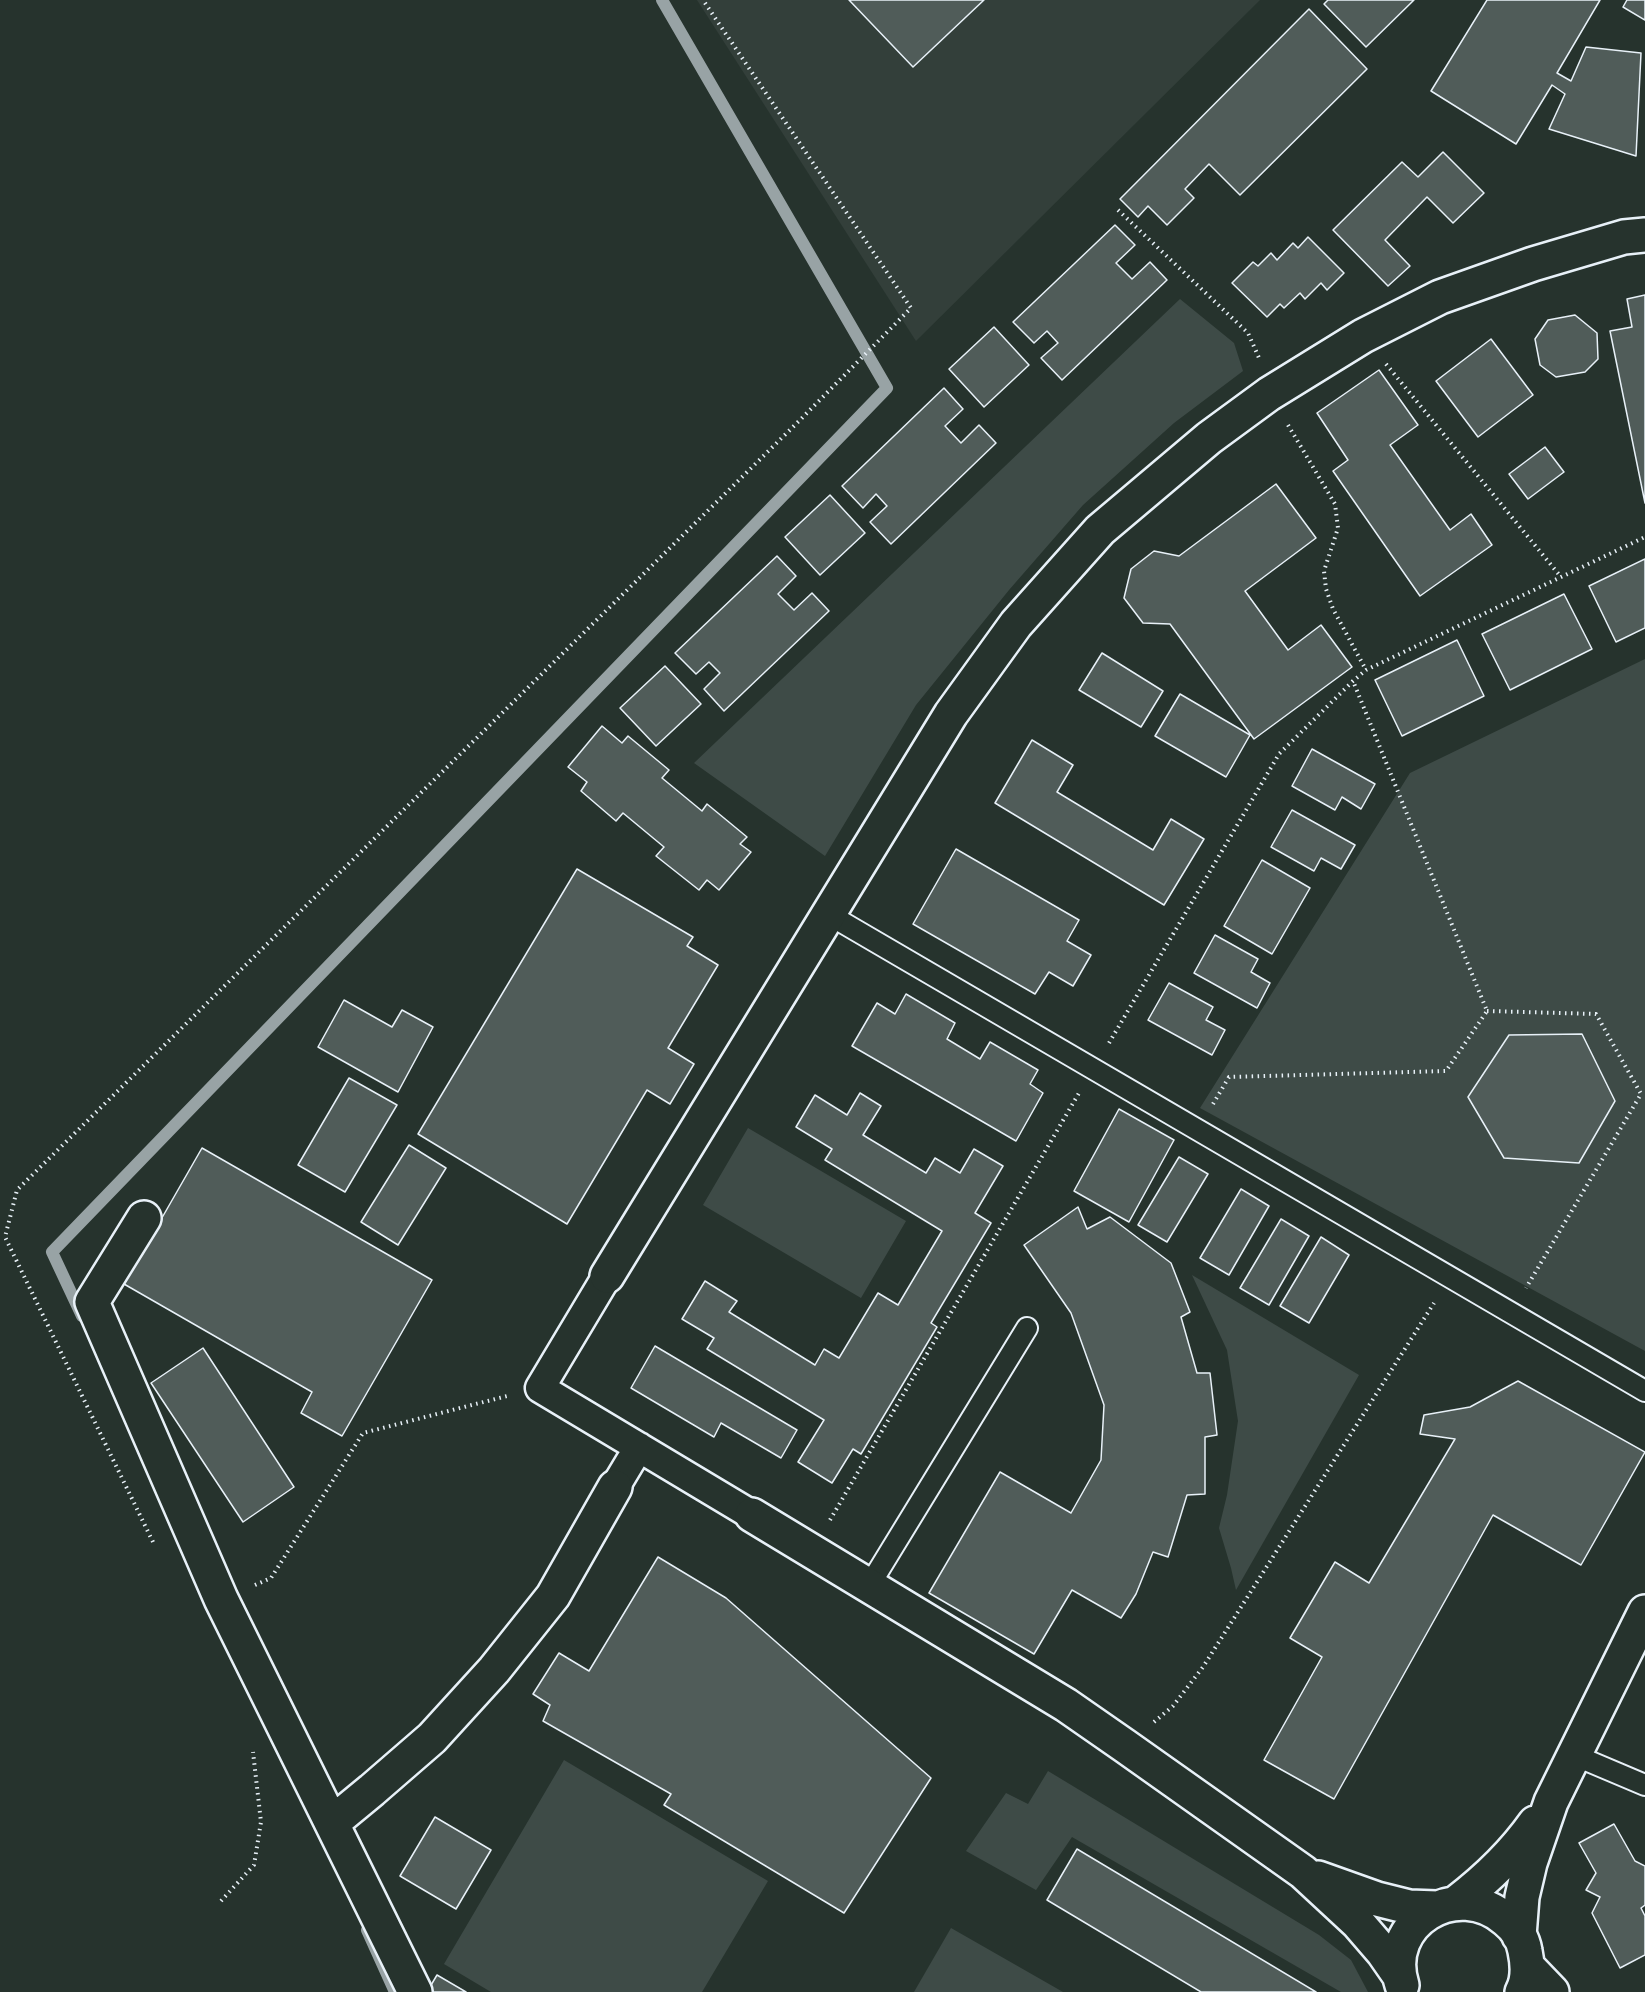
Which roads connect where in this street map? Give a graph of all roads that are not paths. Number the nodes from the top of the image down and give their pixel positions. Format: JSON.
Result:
{"nodes":[{"id":1,"x":1645,"y":235,"type":"edge"},
{"id":2,"x":828,"y":914,"type":"junction"},
{"id":3,"x":144,"y":1218,"type":"dead end"},
{"id":4,"x":607,"y":1276,"type":"joint"},
{"id":5,"x":1027,"y":1328,"type":"dead end"},
{"id":6,"x":1645,"y":1390,"type":"edge"},
{"id":7,"x":639,"y":1447,"type":"junction"},
{"id":8,"x":615,"y":1487,"type":"joint"},
{"id":9,"x":752,"y":1515,"type":"joint"},
{"id":10,"x":869,"y":1586,"type":"junction"},
{"id":11,"x":1645,"y":1612,"type":"edge"},
{"id":12,"x":1574,"y":1755,"type":"junction"},
{"id":13,"x":1645,"y":1785,"type":"edge"},
{"id":14,"x":1551,"y":1802,"type":"junction"},
{"id":15,"x":332,"y":1823,"type":"junction"},
{"id":16,"x":1302,"y":1872,"type":"junction"},
{"id":17,"x":1447,"y":1905,"type":"junction"},
{"id":18,"x":1519,"y":1936,"type":"junction"},
{"id":19,"x":1525,"y":1979,"type":"edge"},
{"id":20,"x":1401,"y":1983,"type":"edge"},
{"id":21,"x":415,"y":1992,"type":"edge"},
{"id":22,"x":1552,"y":1992,"type":"edge"}],
"edges":[{"from":1,"to":2,"type":"street"},
{"from":2,"to":4,"type":"street"},
{"from":2,"to":6,"type":"lane"},
{"from":3,"to":15,"type":"street"},
{"from":4,"to":7,"type":"street"},
{"from":5,"to":10,"type":"lane"},
{"from":7,"to":8,"type":"street"},
{"from":7,"to":9,"type":"street"},
{"from":8,"to":15,"type":"street"},
{"from":9,"to":10,"type":"street"},
{"from":10,"to":16,"type":"street"},
{"from":11,"to":12,"type":"street"},
{"from":12,"to":13,"type":"lane"},
{"from":12,"to":14,"type":"street"},
{"from":14,"to":17,"type":"street"},
{"from":14,"to":18,"type":"street"},
{"from":15,"to":21,"type":"street"},
{"from":16,"to":17,"type":"street"},
{"from":16,"to":20,"type":"street"},
{"from":17,"to":18,"type":"street"},
{"from":17,"to":20,"type":"street"},
{"from":18,"to":19,"type":"street"},
{"from":19,"to":22,"type":"street"}]}
